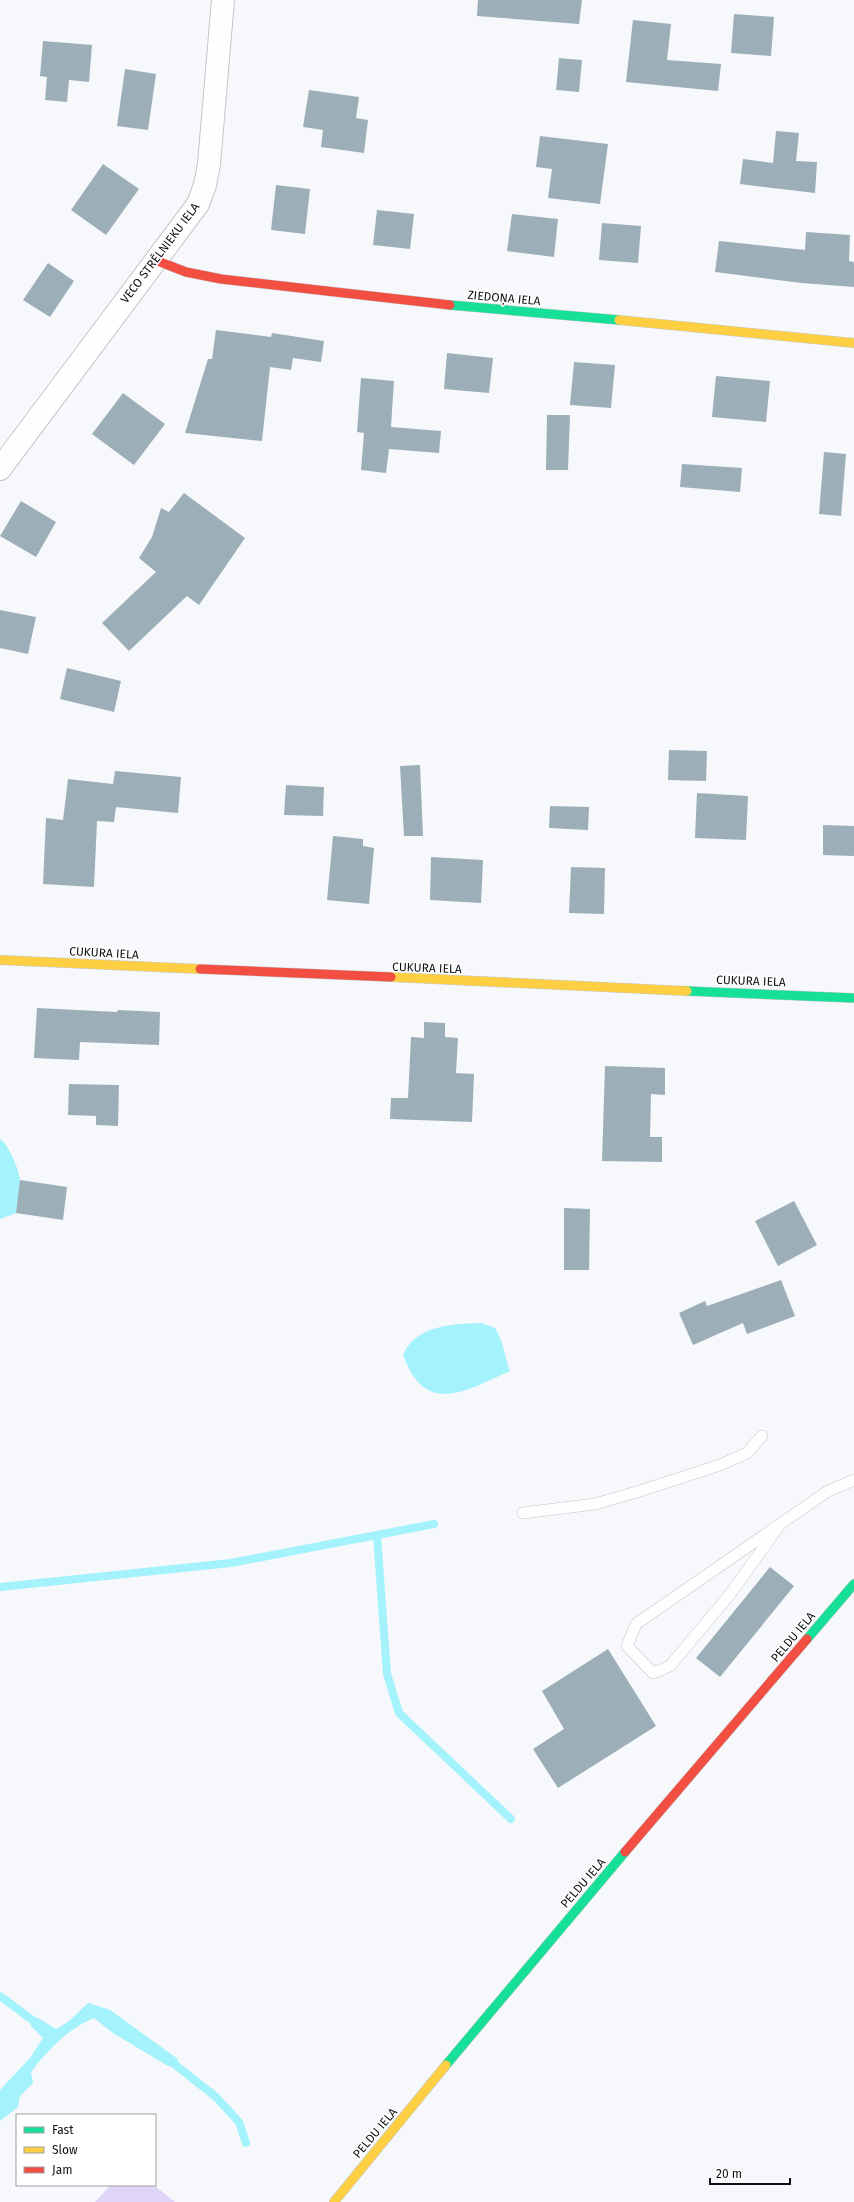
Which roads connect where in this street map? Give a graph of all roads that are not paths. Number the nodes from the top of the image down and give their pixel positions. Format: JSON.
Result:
{"nodes":[{"id":1,"x":223,"y":0,"type":"edge"},
{"id":2,"x":155,"y":260,"type":"junction"},
{"id":3,"x":854,"y":343,"type":"edge"},
{"id":4,"x":0,"y":469,"type":"edge"},
{"id":5,"x":0,"y":960,"type":"edge"},
{"id":6,"x":854,"y":998,"type":"edge"},
{"id":7,"x":762,"y":1436,"type":"dead end"},
{"id":8,"x":854,"y":1480,"type":"edge"},
{"id":9,"x":523,"y":1513,"type":"dead end"},
{"id":10,"x":779,"y":1526,"type":"junction"},
{"id":11,"x":854,"y":1584,"type":"edge"},
{"id":12,"x":334,"y":2202,"type":"edge"}],
"edges":[{"from":1,"to":2,"type":"street","name":"VECO STRĒLNIEKU IELA"},
{"from":2,"to":3,"type":"street","name":"ZIEDOŅA IELA"},
{"from":2,"to":4,"type":"street","name":"VECO STRĒLNIEKU IELA"},
{"from":5,"to":6,"type":"street","name":"CUKURA IELA"},
{"from":7,"to":9,"type":"lane"},
{"from":8,"to":10,"type":"lane"},
{"from":10,"to":10,"type":"lane"},
{"from":11,"to":12,"type":"street","name":"PELDU IELA"}]}
